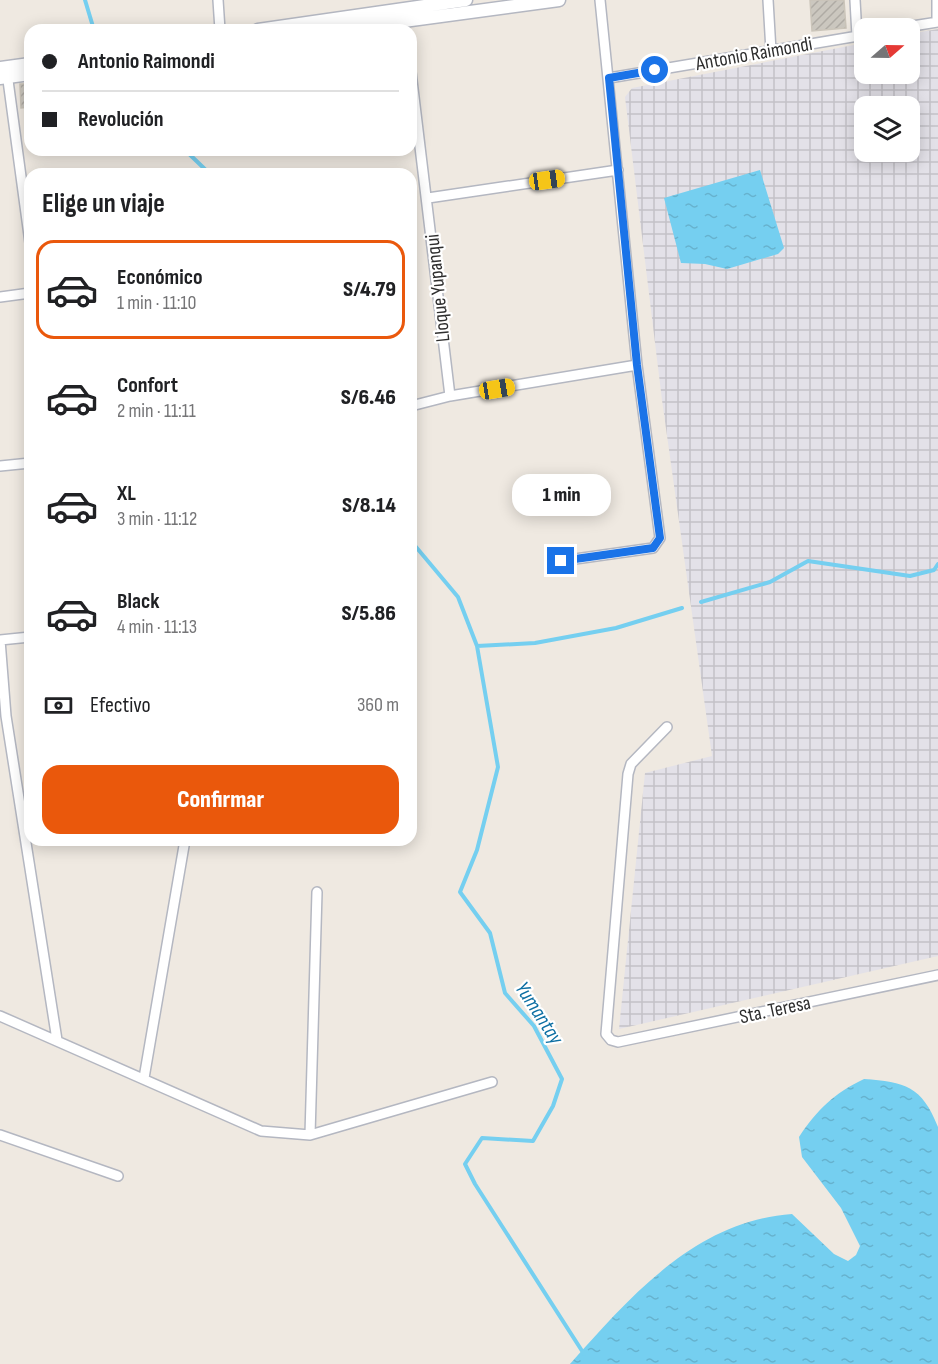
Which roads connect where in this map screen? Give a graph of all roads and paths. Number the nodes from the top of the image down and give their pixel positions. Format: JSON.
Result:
{"nodes":[{"id":1,"x":218,"y":0,"type":"edge"},
{"id":2,"x":466,"y":0,"type":"edge"},
{"id":3,"x":559,"y":0,"type":"edge"},
{"id":4,"x":600,"y":0,"type":"edge"},
{"id":5,"x":768,"y":0,"type":"edge"},
{"id":6,"x":855,"y":0,"type":"edge"},
{"id":7,"x":937,"y":0,"type":"edge"},
{"id":8,"x":403,"y":15,"type":"edge"},
{"id":9,"x":858,"y":18,"type":"edge"},
{"id":10,"x":938,"y":22,"type":"edge"},
{"id":11,"x":220,"y":24,"type":"edge"},
{"id":12,"x":316,"y":24,"type":"edge"},
{"id":13,"x":363,"y":24,"type":"edge"},
{"id":14,"x":920,"y":25,"type":"edge"},
{"id":15,"x":854,"y":36,"type":"edge"},
{"id":16,"x":771,"y":51,"type":"junction"},
{"id":17,"x":24,"y":66,"type":"edge"},
{"id":18,"x":3,"y":72,"type":"edge"},
{"id":19,"x":24,"y":74,"type":"edge"},
{"id":20,"x":609,"y":78,"type":"junction"},
{"id":21,"x":417,"y":116,"type":"edge"},
{"id":22,"x":618,"y":170,"type":"junction"},
{"id":23,"x":428,"y":198,"type":"junction"},
{"id":24,"x":24,"y":205,"type":"edge"},
{"id":25,"x":24,"y":294,"type":"edge"},
{"id":26,"x":0,"y":297,"type":"edge"},
{"id":27,"x":637,"y":365,"type":"junction"},
{"id":28,"x":450,"y":396,"type":"junction"},
{"id":29,"x":417,"y":404,"type":"edge"},
{"id":30,"x":24,"y":464,"type":"edge"},
{"id":31,"x":0,"y":466,"type":"edge"},
{"id":32,"x":561,"y":561,"type":"dead end"},
{"id":33,"x":24,"y":638,"type":"edge"},
{"id":34,"x":0,"y":640,"type":"edge"},
{"id":35,"x":667,"y":727,"type":"dead end"},
{"id":36,"x":24,"y":830,"type":"edge"},
{"id":37,"x":26,"y":846,"type":"edge"},
{"id":38,"x":184,"y":846,"type":"edge"},
{"id":39,"x":317,"y":892,"type":"dead end"},
{"id":40,"x":938,"y":975,"type":"edge"},
{"id":41,"x":0,"y":1016,"type":"edge"},
{"id":42,"x":57,"y":1040,"type":"junction"},
{"id":43,"x":144,"y":1078,"type":"junction"},
{"id":44,"x":492,"y":1082,"type":"dead end"},
{"id":45,"x":0,"y":1135,"type":"edge"},
{"id":46,"x":310,"y":1135,"type":"junction"},
{"id":47,"x":117,"y":1176,"type":"dead end"}],
"edges":[{"from":1,"to":11,"type":"street"},
{"from":2,"to":8,"type":"main road"},
{"from":3,"to":8,"type":"main road"},
{"from":4,"to":20,"type":"street"},
{"from":5,"to":16,"type":"street"},
{"from":6,"to":9,"type":"street"},
{"from":7,"to":10,"type":"street"},
{"from":8,"to":12,"type":"main road"},
{"from":8,"to":13,"type":"main road"},
{"from":10,"to":14,"type":"street"},
{"from":15,"to":16,"type":"street","name":"Antonio Raimondi"},
{"from":16,"to":20,"type":"street","name":"Antonio Raimondi"},
{"from":17,"to":18,"type":"main road"},
{"from":18,"to":19,"type":"main road"},
{"from":18,"to":24,"type":"street"},
{"from":20,"to":22,"type":"street"},
{"from":21,"to":23,"type":"street","name":"Lloque Yupanqui"},
{"from":22,"to":23,"type":"street"},
{"from":22,"to":27,"type":"street"},
{"from":23,"to":28,"type":"street","name":"Lloque Yupanqui"},
{"from":25,"to":26,"type":"street"},
{"from":27,"to":28,"type":"street"},
{"from":27,"to":32,"type":"street"},
{"from":28,"to":29,"type":"street"},
{"from":30,"to":31,"type":"street"},
{"from":33,"to":34,"type":"street"},
{"from":34,"to":36,"type":"street"},
{"from":35,"to":40,"type":"street","name":"Sta. Teresa"},
{"from":37,"to":42,"type":"street"},
{"from":38,"to":43,"type":"street"},
{"from":39,"to":46,"type":"street"},
{"from":41,"to":42,"type":"street"},
{"from":42,"to":43,"type":"street"},
{"from":43,"to":46,"type":"street"},
{"from":44,"to":46,"type":"street"},
{"from":45,"to":47,"type":"street"}]}
